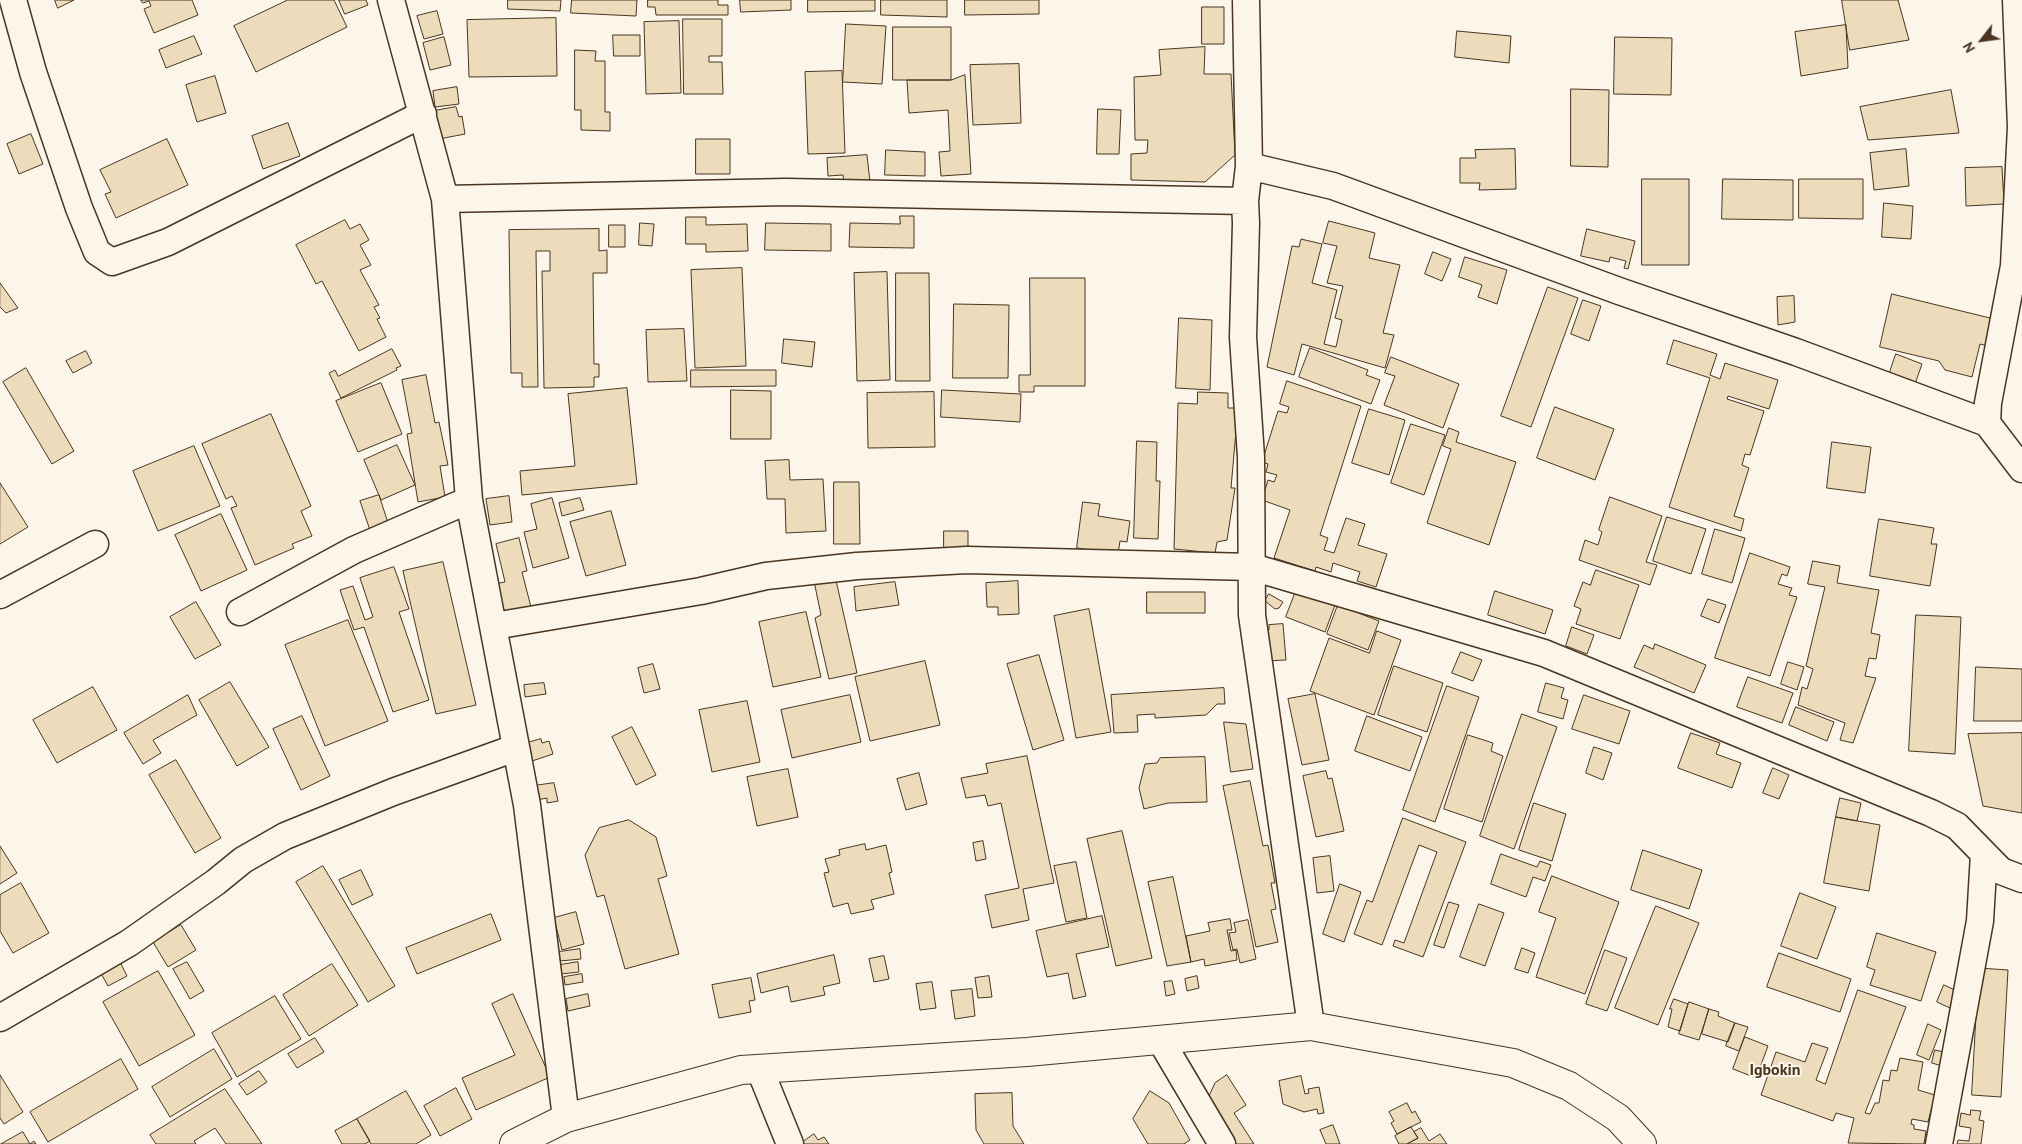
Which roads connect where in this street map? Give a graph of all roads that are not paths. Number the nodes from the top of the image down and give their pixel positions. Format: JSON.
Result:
{"nodes":[{"id":1,"x":13,"y":0,"type":"edge"},
{"id":2,"x":392,"y":0,"type":"edge"},
{"id":3,"x":1246,"y":0,"type":"edge"},
{"id":4,"x":2016,"y":0,"type":"edge"},
{"id":5,"x":423,"y":114,"type":"junction"},
{"id":6,"x":1249,"y":166,"type":"junction"},
{"id":7,"x":2020,"y":172,"type":"edge"},
{"id":8,"x":444,"y":199,"type":"junction"},
{"id":9,"x":1245,"y":202,"type":"junction"},
{"id":10,"x":1987,"y":423,"type":"junction"},
{"id":11,"x":2022,"y":469,"type":"edge"},
{"id":12,"x":469,"y":500,"type":"junction"},
{"id":13,"x":95,"y":544,"type":"dead end"},
{"id":14,"x":1252,"y":567,"type":"junction"},
{"id":15,"x":0,"y":595,"type":"edge"},
{"id":16,"x":240,"y":612,"type":"dead end"},
{"id":17,"x":494,"y":626,"type":"junction"},
{"id":18,"x":515,"y":748,"type":"junction"},
{"id":19,"x":1984,"y":854,"type":"junction"},
{"id":20,"x":2022,"y":879,"type":"edge"},
{"id":21,"x":0,"y":1018,"type":"edge"},
{"id":22,"x":1311,"y":1026,"type":"junction"},
{"id":23,"x":1160,"y":1041,"type":"junction"},
{"id":24,"x":760,"y":1070,"type":"junction"},
{"id":25,"x":566,"y":1118,"type":"junction"},
{"id":26,"x":514,"y":1144,"type":"edge"},
{"id":27,"x":790,"y":1144,"type":"edge"},
{"id":28,"x":1222,"y":1144,"type":"edge"},
{"id":29,"x":1642,"y":1144,"type":"edge"},
{"id":30,"x":1939,"y":1144,"type":"edge"}],
"edges":[{"from":1,"to":5,"type":"street"},
{"from":2,"to":5,"type":"street"},
{"from":3,"to":6,"type":"street"},
{"from":4,"to":7,"type":"street"},
{"from":5,"to":8,"type":"street"},
{"from":6,"to":9,"type":"street"},
{"from":6,"to":10,"type":"street"},
{"from":7,"to":10,"type":"street"},
{"from":8,"to":9,"type":"street"},
{"from":8,"to":12,"type":"street"},
{"from":9,"to":14,"type":"street"},
{"from":10,"to":11,"type":"street"},
{"from":12,"to":16,"type":"street"},
{"from":12,"to":17,"type":"street"},
{"from":13,"to":15,"type":"street"},
{"from":14,"to":17,"type":"street"},
{"from":14,"to":19,"type":"street"},
{"from":14,"to":22,"type":"street"},
{"from":17,"to":18,"type":"street"},
{"from":18,"to":21,"type":"street"},
{"from":18,"to":25,"type":"street"},
{"from":19,"to":20,"type":"street"},
{"from":19,"to":30,"type":"street"},
{"from":22,"to":23,"type":"main road"},
{"from":22,"to":29,"type":"main road"},
{"from":23,"to":24,"type":"main road"},
{"from":23,"to":28,"type":"street"},
{"from":24,"to":25,"type":"main road"},
{"from":24,"to":27,"type":"street"},
{"from":25,"to":26,"type":"main road"}]}
